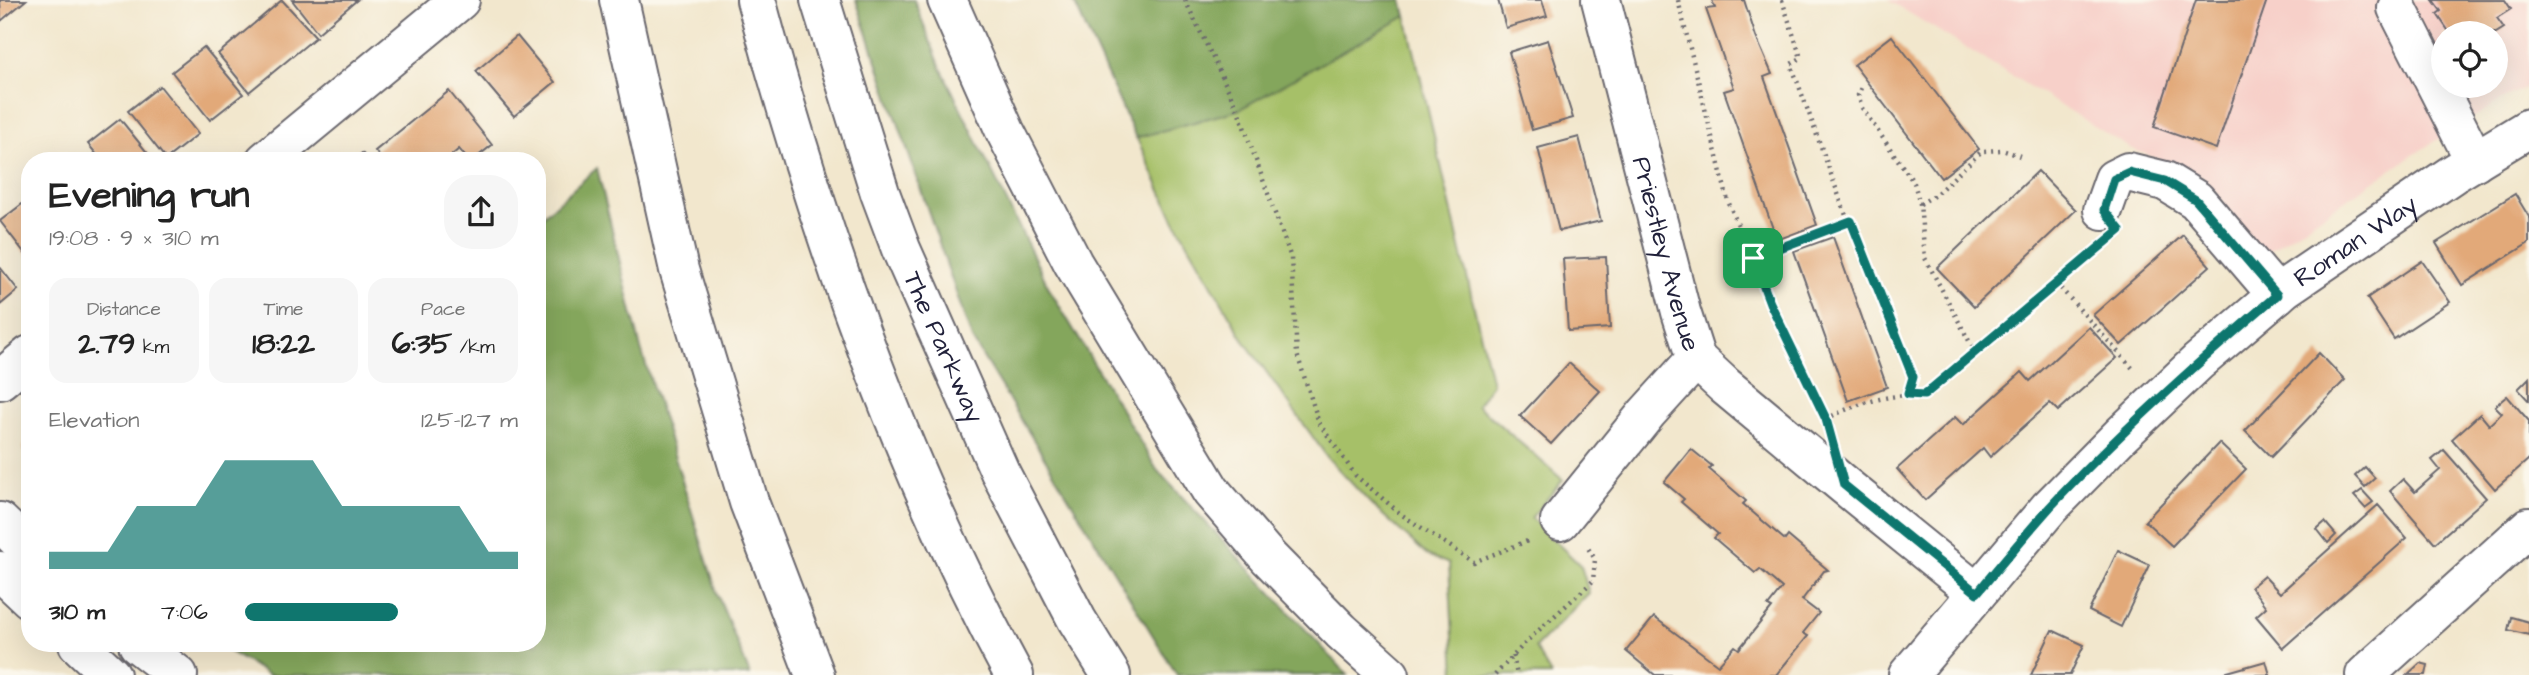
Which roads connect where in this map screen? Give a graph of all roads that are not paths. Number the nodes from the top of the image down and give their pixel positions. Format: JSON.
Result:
{"nodes":[{"id":1,"x":460,"y":0,"type":"edge"},
{"id":2,"x":619,"y":0,"type":"edge"},
{"id":3,"x":756,"y":0,"type":"edge"},
{"id":4,"x":820,"y":0,"type":"edge"},
{"id":5,"x":947,"y":0,"type":"edge"},
{"id":6,"x":1601,"y":0,"type":"edge"},
{"id":7,"x":2397,"y":8,"type":"dead end"},
{"id":8,"x":2529,"y":128,"type":"edge"},
{"id":9,"x":276,"y":152,"type":"edge"},
{"id":10,"x":2475,"y":161,"type":"junction"},
{"id":11,"x":2104,"y":210,"type":"road end"},
{"id":12,"x":2277,"y":295,"type":"junction"},
{"id":13,"x":1696,"y":359,"type":"junction"},
{"id":14,"x":21,"y":362,"type":"edge"},
{"id":15,"x":0,"y":380,"type":"edge"},
{"id":16,"x":1560,"y":521,"type":"road end"},
{"id":17,"x":0,"y":522,"type":"edge"},
{"id":18,"x":2529,"y":527,"type":"edge"},
{"id":19,"x":21,"y":542,"type":"edge"},
{"id":20,"x":0,"y":571,"type":"edge"},
{"id":21,"x":21,"y":591,"type":"edge"},
{"id":22,"x":1977,"y":593,"type":"junction"},
{"id":23,"x":87,"y":652,"type":"edge"},
{"id":24,"x":148,"y":652,"type":"edge"},
{"id":25,"x":111,"y":675,"type":"edge"},
{"id":26,"x":177,"y":675,"type":"edge"},
{"id":27,"x":815,"y":675,"type":"edge"},
{"id":28,"x":1014,"y":675,"type":"edge"},
{"id":29,"x":1111,"y":675,"type":"edge"},
{"id":30,"x":1390,"y":675,"type":"edge"},
{"id":31,"x":1908,"y":675,"type":"edge"},
{"id":32,"x":2365,"y":675,"type":"edge"}],
"edges":[{"from":1,"to":9,"type":"main road"},
{"from":2,"to":27,"type":"main road"},
{"from":3,"to":28,"type":"main road"},
{"from":4,"to":29,"type":"main road","name":"The Parkway"},
{"from":5,"to":30,"type":"main road"},
{"from":6,"to":13,"type":"main road","name":"Priestley Avenue"},
{"from":7,"to":10,"type":"main road"},
{"from":8,"to":10,"type":"main road","name":"Roman Way"},
{"from":10,"to":12,"type":"main road","name":"Roman Way"},
{"from":11,"to":12,"type":"main road"},
{"from":12,"to":22,"type":"main road","name":"Roman Way"},
{"from":13,"to":16,"type":"main road"},
{"from":13,"to":22,"type":"main road","name":"Priestley Avenue"},
{"from":14,"to":15,"type":"main road"},
{"from":17,"to":19,"type":"main road"},
{"from":18,"to":32,"type":"main road"},
{"from":20,"to":21,"type":"main road"},
{"from":22,"to":31,"type":"main road","name":"Roman Way"},
{"from":23,"to":25,"type":"main road"},
{"from":24,"to":26,"type":"main road"}]}
